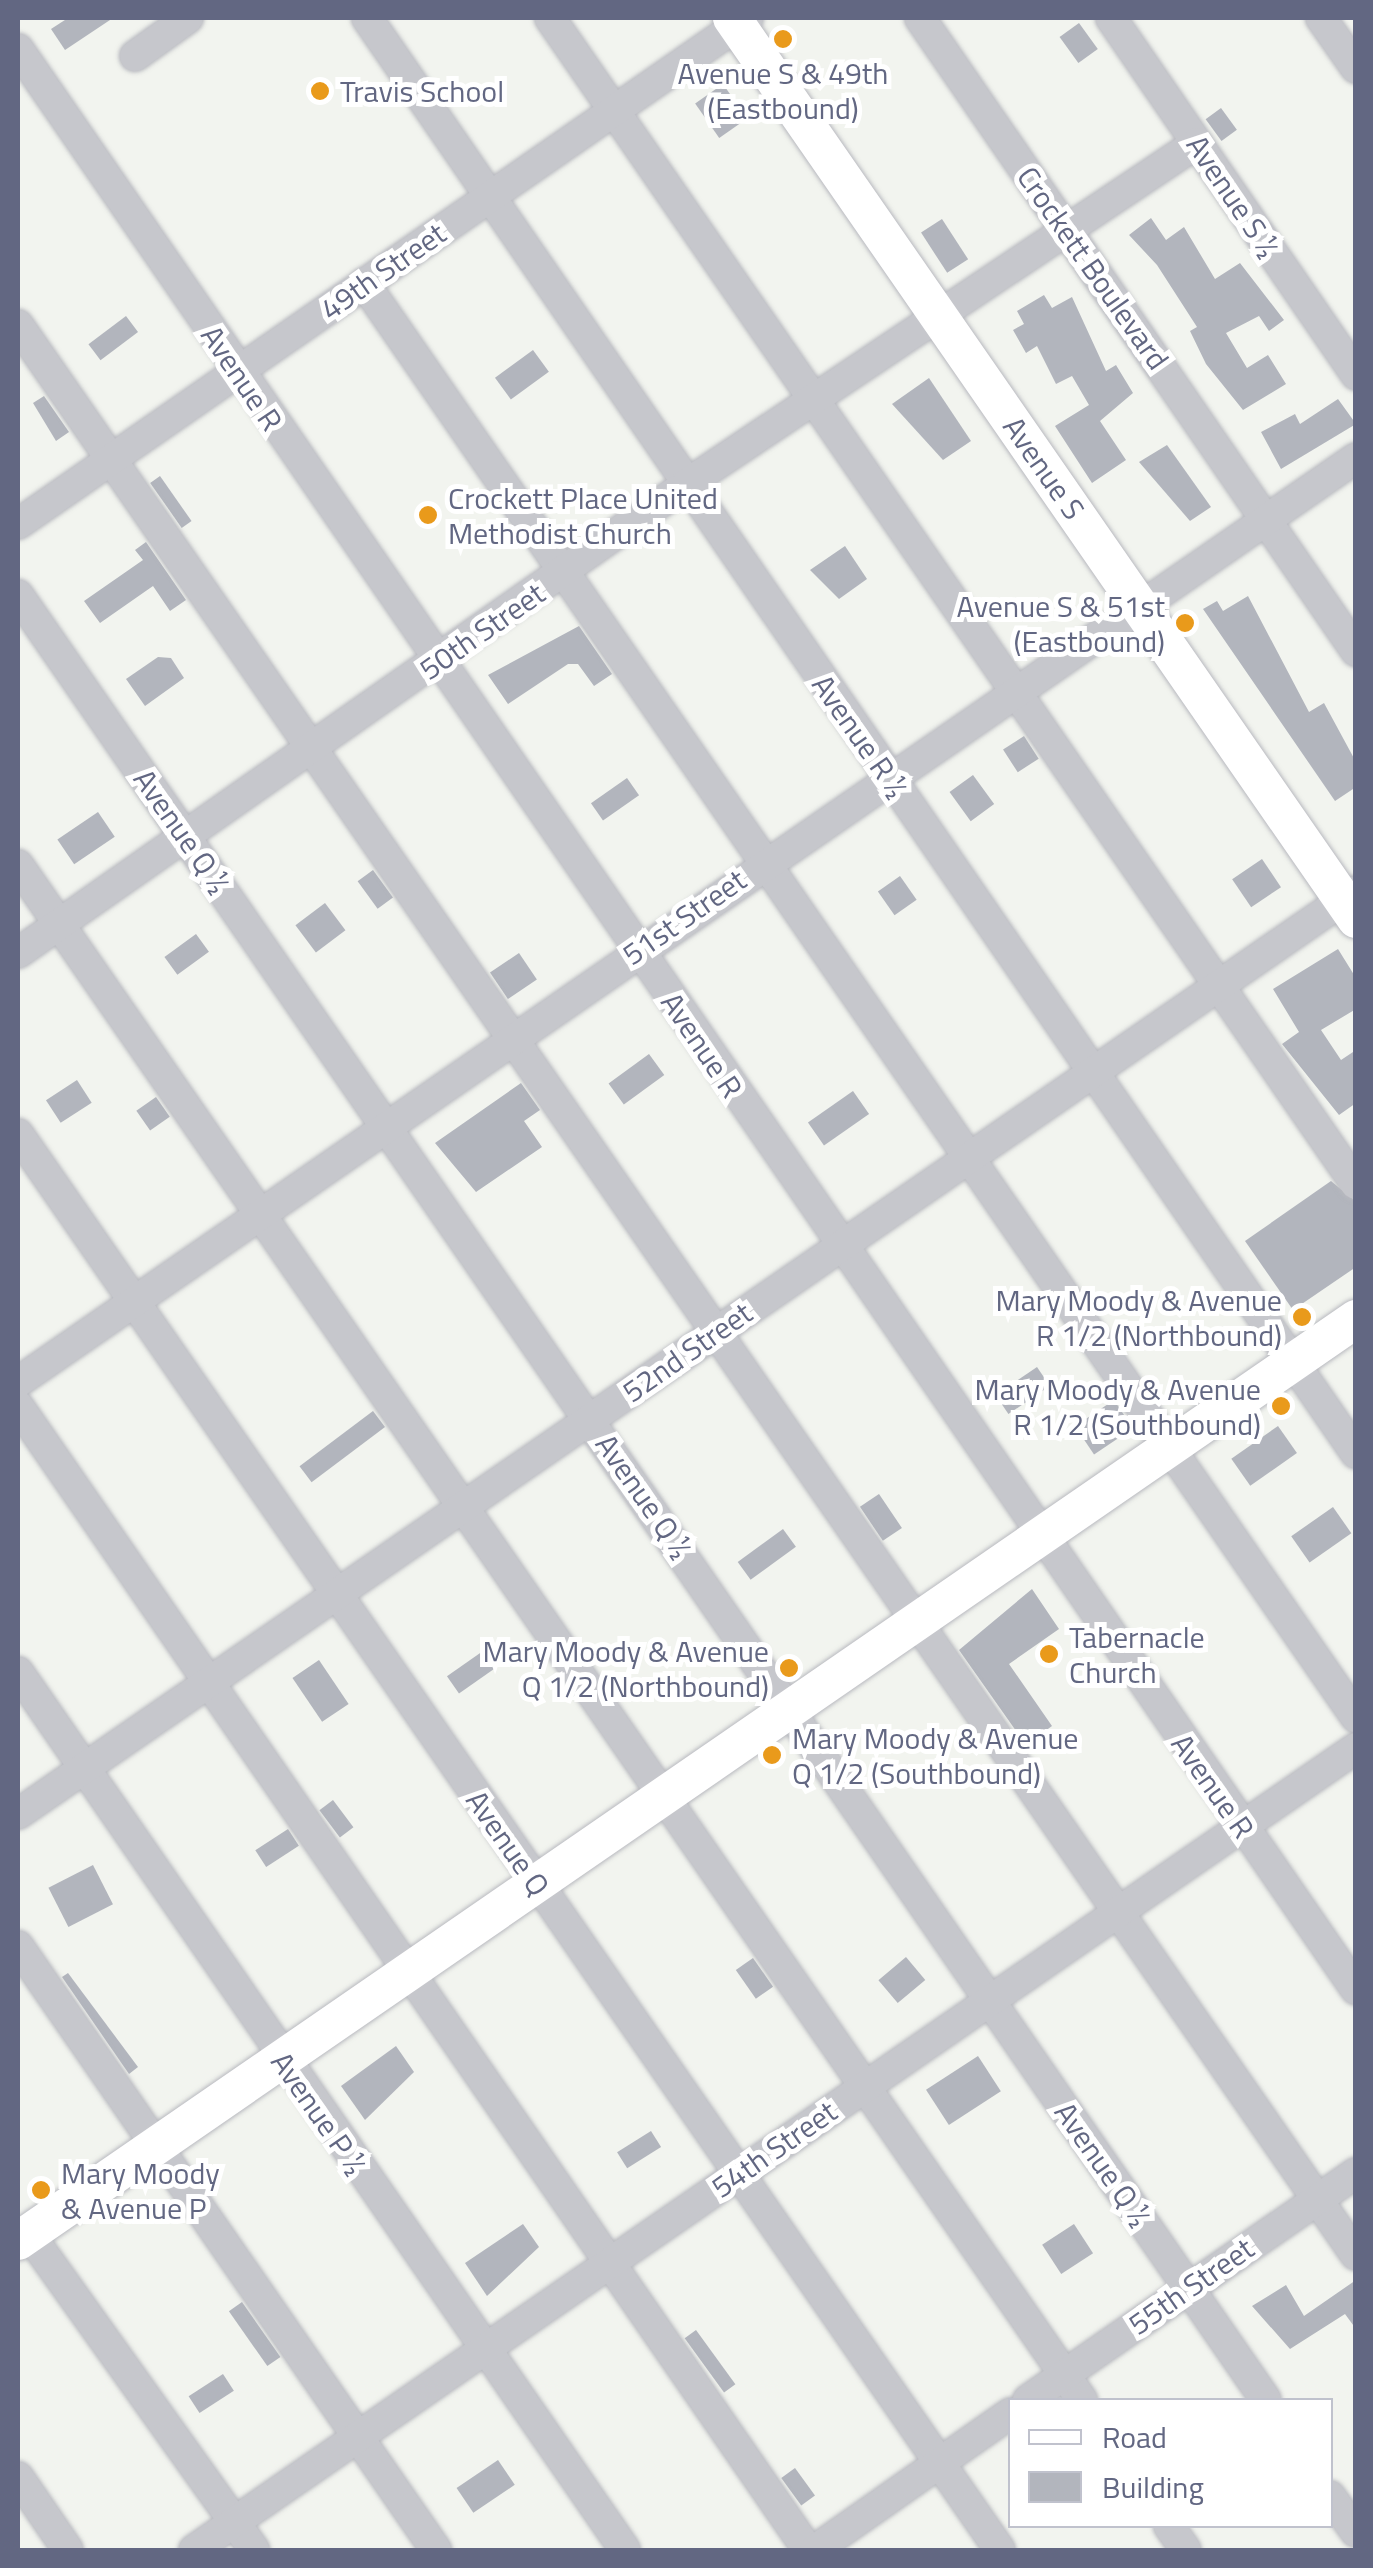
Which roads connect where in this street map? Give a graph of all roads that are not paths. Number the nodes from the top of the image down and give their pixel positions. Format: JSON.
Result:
{"nodes":[{"id":1,"x":188,"y":18,"type":"edge"},
{"id":2,"x":367,"y":18,"type":"edge"},
{"id":3,"x":550,"y":18,"type":"edge"},
{"id":4,"x":920,"y":18,"type":"edge"},
{"id":5,"x":1111,"y":18,"type":"edge"},
{"id":6,"x":1320,"y":18,"type":"edge"},
{"id":7,"x":739,"y":20,"type":"edge"},
{"id":8,"x":18,"y":49,"type":"edge"},
{"id":9,"x":136,"y":56,"type":"dead end"},
{"id":10,"x":1356,"y":68,"type":"edge"},
{"id":11,"x":29,"y":89,"type":"edge"},
{"id":12,"x":614,"y":111,"type":"junction"},
{"id":13,"x":1197,"y":143,"type":"junction"},
{"id":14,"x":489,"y":197,"type":"junction"},
{"id":15,"x":1067,"y":230,"type":"junction"},
{"id":16,"x":364,"y":283,"type":"junction"},
{"id":17,"x":938,"y":316,"type":"junction"},
{"id":18,"x":18,"y":325,"type":"edge"},
{"id":19,"x":237,"y":372,"type":"junction"},
{"id":20,"x":1356,"y":375,"type":"edge"},
{"id":21,"x":816,"y":398,"type":"junction"},
{"id":22,"x":1356,"y":458,"type":"edge"},
{"id":23,"x":109,"y":460,"type":"junction"},
{"id":24,"x":687,"y":484,"type":"junction"},
{"id":25,"x":1266,"y":519,"type":"junction"},
{"id":26,"x":18,"y":524,"type":"edge"},
{"id":27,"x":564,"y":573,"type":"junction"},
{"id":28,"x":18,"y":595,"type":"edge"},
{"id":29,"x":1138,"y":605,"type":"junction"},
{"id":30,"x":1356,"y":652,"type":"edge"},
{"id":31,"x":438,"y":663,"type":"junction"},
{"id":32,"x":1015,"y":689,"type":"junction"},
{"id":33,"x":310,"y":749,"type":"junction"},
{"id":34,"x":887,"y":775,"type":"junction"},
{"id":35,"x":184,"y":836,"type":"junction"},
{"id":36,"x":764,"y":861,"type":"junction"},
{"id":37,"x":18,"y":865,"type":"edge"},
{"id":38,"x":1351,"y":903,"type":"edge"},
{"id":39,"x":59,"y":924,"type":"junction"},
{"id":40,"x":636,"y":950,"type":"junction"},
{"id":41,"x":18,"y":953,"type":"edge"},
{"id":42,"x":1218,"y":986,"type":"junction"},
{"id":43,"x":512,"y":1040,"type":"junction"},
{"id":44,"x":1092,"y":1072,"type":"junction"},
{"id":45,"x":387,"y":1128,"type":"junction"},
{"id":46,"x":18,"y":1134,"type":"edge"},
{"id":47,"x":969,"y":1158,"type":"junction"},
{"id":48,"x":1356,"y":1184,"type":"edge"},
{"id":49,"x":264,"y":1215,"type":"junction"},
{"id":50,"x":840,"y":1246,"type":"junction"},
{"id":51,"x":135,"y":1302,"type":"junction"},
{"id":52,"x":1356,"y":1319,"type":"edge"},
{"id":53,"x":716,"y":1332,"type":"junction"},
{"id":54,"x":1292,"y":1362,"type":"junction"},
{"id":55,"x":18,"y":1382,"type":"edge"},
{"id":56,"x":18,"y":1406,"type":"edge"},
{"id":57,"x":591,"y":1418,"type":"junction"},
{"id":58,"x":1169,"y":1448,"type":"junction"},
{"id":59,"x":1356,"y":1453,"type":"edge"},
{"id":60,"x":463,"y":1506,"type":"junction"},
{"id":61,"x":1041,"y":1536,"type":"junction"},
{"id":62,"x":334,"y":1595,"type":"junction"},
{"id":63,"x":917,"y":1621,"type":"junction"},
{"id":64,"x":18,"y":1672,"type":"edge"},
{"id":65,"x":208,"y":1682,"type":"junction"},
{"id":66,"x":790,"y":1708,"type":"junction"},
{"id":67,"x":1356,"y":1717,"type":"edge"},
{"id":68,"x":1356,"y":1748,"type":"edge"},
{"id":69,"x":83,"y":1768,"type":"junction"},
{"id":70,"x":662,"y":1797,"type":"junction"},
{"id":71,"x":18,"y":1814,"type":"edge"},
{"id":72,"x":1241,"y":1827,"type":"junction"},
{"id":73,"x":536,"y":1884,"type":"junction"},
{"id":74,"x":1116,"y":1913,"type":"junction"},
{"id":75,"x":18,"y":1946,"type":"edge"},
{"id":76,"x":408,"y":1972,"type":"junction"},
{"id":77,"x":1356,"y":1989,"type":"edge"},
{"id":78,"x":989,"y":2001,"type":"junction"},
{"id":79,"x":282,"y":2060,"type":"junction"},
{"id":80,"x":865,"y":2086,"type":"junction"},
{"id":81,"x":156,"y":2146,"type":"junction"},
{"id":82,"x":1356,"y":2172,"type":"edge"},
{"id":83,"x":738,"y":2174,"type":"junction"},
{"id":84,"x":1317,"y":2199,"type":"junction"},
{"id":85,"x":21,"y":2231,"type":"edge"},
{"id":86,"x":1356,"y":2255,"type":"edge"},
{"id":87,"x":610,"y":2263,"type":"junction"},
{"id":88,"x":1189,"y":2288,"type":"junction"},
{"id":89,"x":484,"y":2350,"type":"junction"},
{"id":90,"x":1064,"y":2375,"type":"junction"},
{"id":91,"x":1031,"y":2398,"type":"edge"},
{"id":92,"x":1081,"y":2398,"type":"edge"},
{"id":93,"x":1265,"y":2398,"type":"edge"},
{"id":94,"x":1008,"y":2414,"type":"edge"},
{"id":95,"x":358,"y":2437,"type":"junction"},
{"id":96,"x":940,"y":2462,"type":"junction"},
{"id":97,"x":18,"y":2477,"type":"edge"},
{"id":98,"x":1333,"y":2500,"type":"edge"},
{"id":99,"x":234,"y":2522,"type":"junction"},
{"id":100,"x":1170,"y":2528,"type":"edge"},
{"id":101,"x":1356,"y":2532,"type":"edge"},
{"id":102,"x":68,"y":2550,"type":"edge"},
{"id":103,"x":194,"y":2550,"type":"edge"},
{"id":104,"x":254,"y":2550,"type":"edge"},
{"id":105,"x":436,"y":2550,"type":"edge"},
{"id":106,"x":625,"y":2550,"type":"edge"},
{"id":107,"x":812,"y":2550,"type":"edge"},
{"id":108,"x":1000,"y":2550,"type":"edge"},
{"id":109,"x":1186,"y":2550,"type":"edge"}],
"edges":[{"from":1,"to":9,"type":"street"},
{"from":2,"to":14,"type":"street","name":"Avenue R ½"},
{"from":3,"to":12,"type":"street"},
{"from":4,"to":15,"type":"street","name":"Crockett Boulevard"},
{"from":5,"to":13,"type":"street","name":"Avenue S ½"},
{"from":6,"to":10,"type":"street"},
{"from":7,"to":12,"type":"street","name":"49th Street"},
{"from":7,"to":17,"type":"main road","name":"Avenue S"},
{"from":8,"to":11,"type":"street","name":"Avenue R"},
{"from":11,"to":19,"type":"street","name":"Avenue R"},
{"from":12,"to":14,"type":"street","name":"49th Street"},
{"from":12,"to":21,"type":"street"},
{"from":13,"to":15,"type":"street","name":"50th Street"},
{"from":13,"to":20,"type":"street","name":"Avenue S ½"},
{"from":14,"to":16,"type":"street","name":"49th Street"},
{"from":14,"to":24,"type":"street","name":"Avenue R ½"},
{"from":15,"to":17,"type":"street","name":"50th Street"},
{"from":15,"to":25,"type":"street","name":"Crockett Boulevard"},
{"from":16,"to":19,"type":"street","name":"49th Street"},
{"from":16,"to":27,"type":"street"},
{"from":17,"to":21,"type":"street","name":"50th Street"},
{"from":17,"to":29,"type":"main road","name":"Avenue S"},
{"from":18,"to":23,"type":"street"},
{"from":19,"to":23,"type":"street","name":"49th Street"},
{"from":19,"to":31,"type":"street","name":"Avenue R"},
{"from":21,"to":24,"type":"street","name":"50th Street"},
{"from":21,"to":32,"type":"street"},
{"from":22,"to":25,"type":"street","name":"51st Street"},
{"from":23,"to":26,"type":"street","name":"49th Street"},
{"from":23,"to":33,"type":"street"},
{"from":24,"to":27,"type":"street","name":"50th Street"},
{"from":24,"to":34,"type":"street","name":"Avenue R ½"},
{"from":25,"to":29,"type":"street","name":"51st Street"},
{"from":25,"to":30,"type":"street","name":"Crockett Boulevard"},
{"from":27,"to":31,"type":"street","name":"50th Street"},
{"from":27,"to":36,"type":"street"},
{"from":28,"to":35,"type":"street","name":"Avenue Q ½"},
{"from":29,"to":32,"type":"street","name":"51st Street"},
{"from":29,"to":38,"type":"main road","name":"Avenue S"},
{"from":31,"to":33,"type":"street","name":"50th Street"},
{"from":31,"to":40,"type":"street","name":"Avenue R"},
{"from":32,"to":34,"type":"street","name":"51st Street"},
{"from":32,"to":42,"type":"street"},
{"from":33,"to":35,"type":"street","name":"50th Street"},
{"from":33,"to":43,"type":"street"},
{"from":34,"to":36,"type":"street","name":"51st Street"},
{"from":34,"to":44,"type":"street","name":"Avenue R ½"},
{"from":35,"to":39,"type":"street","name":"50th Street"},
{"from":35,"to":45,"type":"street","name":"Avenue Q ½"},
{"from":36,"to":40,"type":"street","name":"51st Street"},
{"from":36,"to":47,"type":"street"},
{"from":37,"to":39,"type":"street"},
{"from":38,"to":42,"type":"street","name":"52nd Street"},
{"from":39,"to":41,"type":"street","name":"50th Street"},
{"from":39,"to":49,"type":"street"},
{"from":40,"to":43,"type":"street","name":"51st Street"},
{"from":40,"to":50,"type":"street","name":"Avenue R"},
{"from":42,"to":44,"type":"street","name":"52nd Street"},
{"from":42,"to":48,"type":"street"},
{"from":43,"to":45,"type":"street","name":"51st Street"},
{"from":43,"to":53,"type":"street"},
{"from":44,"to":47,"type":"street","name":"52nd Street"},
{"from":44,"to":54,"type":"street","name":"Avenue R ½"},
{"from":45,"to":49,"type":"street","name":"51st Street"},
{"from":45,"to":57,"type":"street","name":"Avenue Q ½"},
{"from":46,"to":51,"type":"street","name":"Avenue Q"},
{"from":47,"to":50,"type":"street","name":"52nd Street"},
{"from":47,"to":58,"type":"street"},
{"from":49,"to":51,"type":"street","name":"51st Street"},
{"from":49,"to":60,"type":"street"},
{"from":50,"to":53,"type":"street","name":"52nd Street"},
{"from":50,"to":61,"type":"street","name":"Avenue R"},
{"from":51,"to":55,"type":"street","name":"51st Street"},
{"from":51,"to":62,"type":"street","name":"Avenue Q"},
{"from":52,"to":54,"type":"main road"},
{"from":53,"to":57,"type":"street","name":"52nd Street"},
{"from":53,"to":63,"type":"street"},
{"from":54,"to":58,"type":"main road"},
{"from":54,"to":59,"type":"street","name":"Avenue R ½"},
{"from":56,"to":65,"type":"street"},
{"from":57,"to":60,"type":"street","name":"52nd Street"},
{"from":57,"to":66,"type":"street","name":"Avenue Q ½"},
{"from":58,"to":61,"type":"main road"},
{"from":58,"to":67,"type":"street"},
{"from":60,"to":62,"type":"street","name":"52nd Street"},
{"from":60,"to":70,"type":"street"},
{"from":61,"to":63,"type":"main road"},
{"from":61,"to":72,"type":"street","name":"Avenue R"},
{"from":62,"to":65,"type":"street","name":"52nd Street"},
{"from":62,"to":73,"type":"street","name":"Avenue Q"},
{"from":63,"to":66,"type":"main road"},
{"from":63,"to":74,"type":"street"},
{"from":64,"to":69,"type":"street","name":"Avenue P ½"},
{"from":65,"to":69,"type":"street","name":"52nd Street"},
{"from":65,"to":76,"type":"street"},
{"from":66,"to":70,"type":"main road"},
{"from":66,"to":78,"type":"street","name":"Avenue Q ½"},
{"from":68,"to":72,"type":"street","name":"54th Street"},
{"from":69,"to":71,"type":"street","name":"52nd Street"},
{"from":69,"to":79,"type":"street","name":"Avenue P ½"},
{"from":70,"to":73,"type":"main road"},
{"from":70,"to":80,"type":"street"},
{"from":72,"to":74,"type":"street","name":"54th Street"},
{"from":72,"to":77,"type":"street","name":"Avenue R"},
{"from":73,"to":76,"type":"main road"},
{"from":73,"to":83,"type":"street","name":"Avenue Q"},
{"from":74,"to":78,"type":"street","name":"54th Street"},
{"from":74,"to":84,"type":"street"},
{"from":75,"to":81,"type":"street"},
{"from":76,"to":79,"type":"main road"},
{"from":76,"to":87,"type":"street"},
{"from":78,"to":80,"type":"street","name":"54th Street"},
{"from":78,"to":88,"type":"street","name":"Avenue Q ½"},
{"from":79,"to":81,"type":"main road"},
{"from":79,"to":89,"type":"street","name":"Avenue P ½"},
{"from":80,"to":83,"type":"street","name":"54th Street"},
{"from":80,"to":90,"type":"street"},
{"from":81,"to":85,"type":"main road"},
{"from":81,"to":95,"type":"street"},
{"from":82,"to":84,"type":"street","name":"55th Street"},
{"from":83,"to":87,"type":"street","name":"54th Street"},
{"from":83,"to":96,"type":"street","name":"Avenue Q"},
{"from":84,"to":86,"type":"street"},
{"from":84,"to":88,"type":"street","name":"55th Street"},
{"from":85,"to":99,"type":"street"},
{"from":87,"to":89,"type":"street","name":"54th Street"},
{"from":87,"to":107,"type":"street"},
{"from":88,"to":90,"type":"street","name":"55th Street"},
{"from":88,"to":93,"type":"street","name":"Avenue Q ½"},
{"from":89,"to":95,"type":"street","name":"54th Street"},
{"from":89,"to":106,"type":"street","name":"Avenue P ½"},
{"from":90,"to":91,"type":"street","name":"55th Street"},
{"from":90,"to":92,"type":"street"},
{"from":94,"to":96,"type":"street"},
{"from":95,"to":99,"type":"street","name":"54th Street"},
{"from":95,"to":105,"type":"street"},
{"from":96,"to":107,"type":"street"},
{"from":96,"to":108,"type":"street","name":"Avenue Q"},
{"from":97,"to":102,"type":"street"},
{"from":98,"to":101,"type":"street"},
{"from":99,"to":103,"type":"street","name":"54th Street"},
{"from":99,"to":104,"type":"street"},
{"from":100,"to":109,"type":"street"}]}
